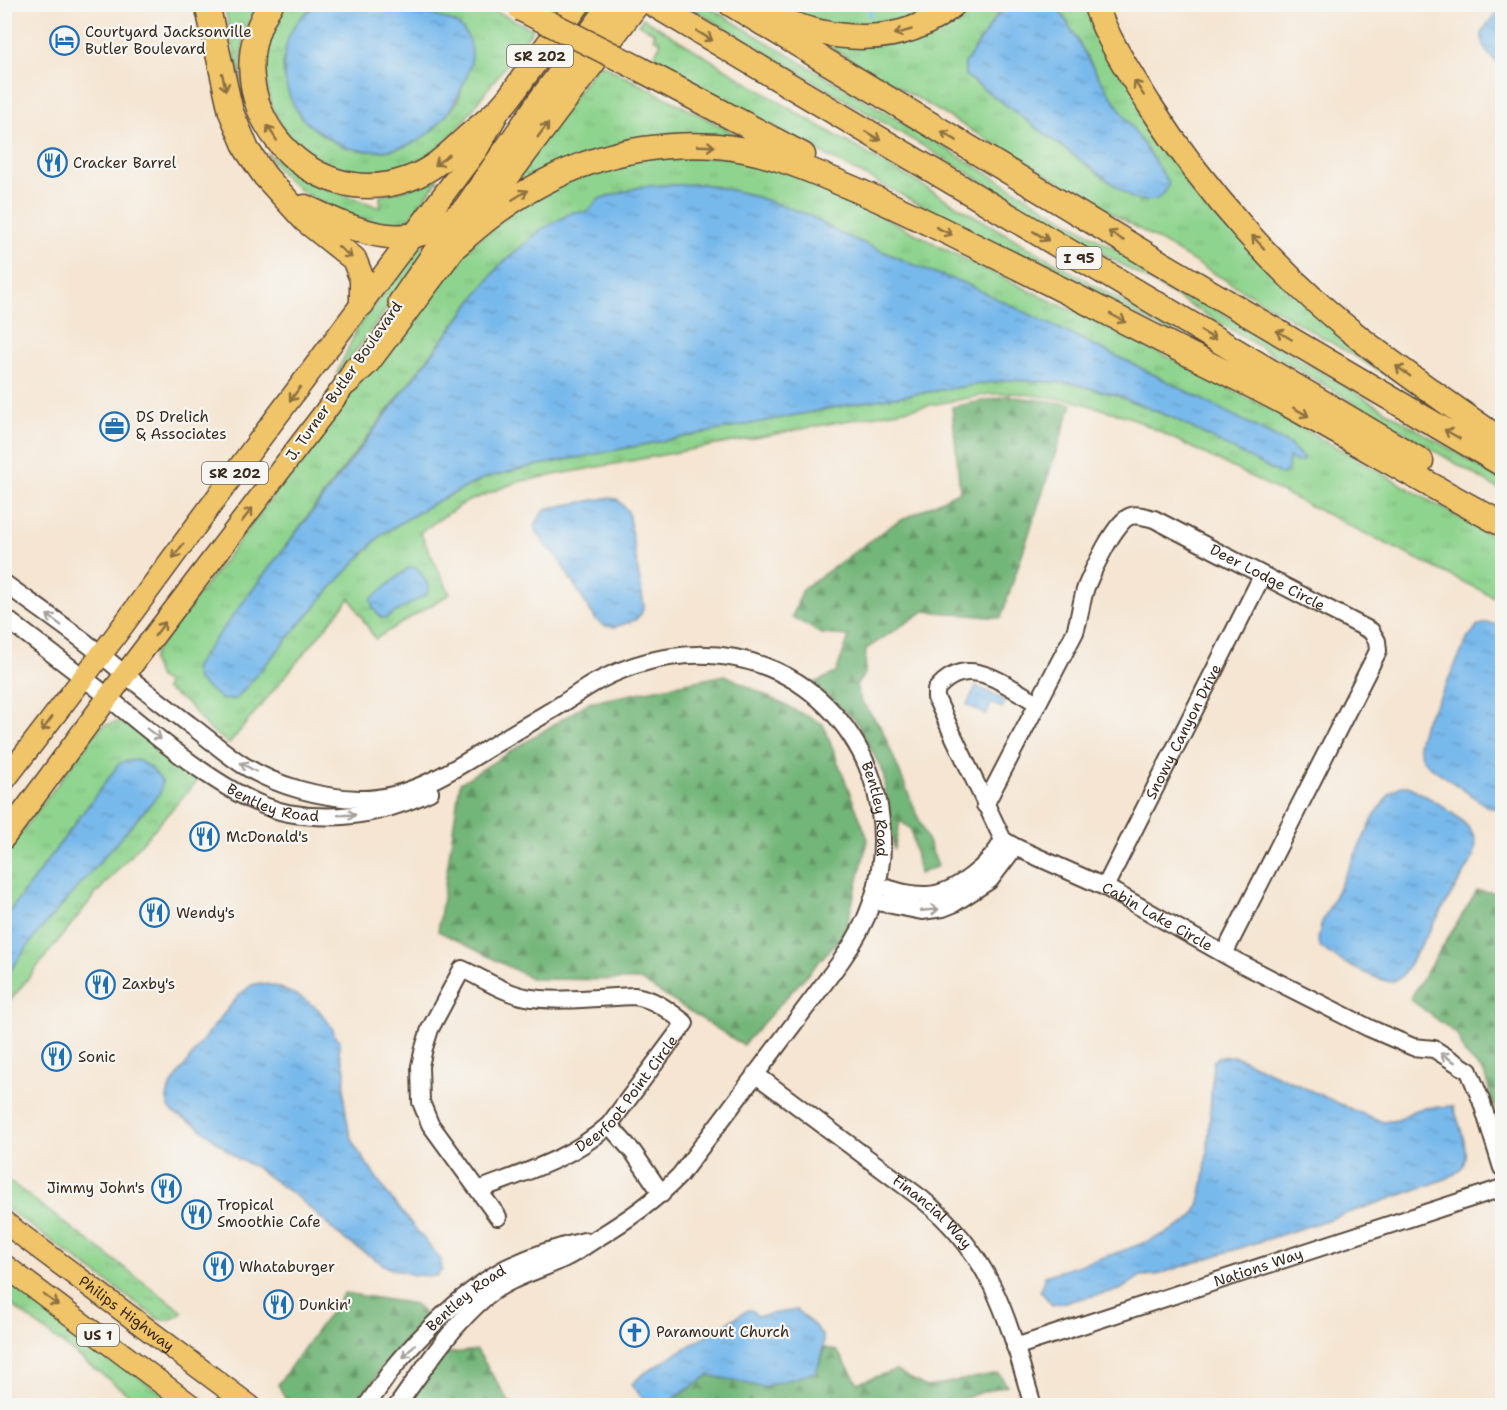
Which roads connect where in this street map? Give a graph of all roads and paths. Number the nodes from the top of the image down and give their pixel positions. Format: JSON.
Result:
{"nodes":[{"id":1,"x":207,"y":4,"type":"edge"},
{"id":2,"x":271,"y":4,"type":"edge"},
{"id":3,"x":578,"y":4,"type":"edge"},
{"id":4,"x":610,"y":4,"type":"edge"},
{"id":5,"x":731,"y":4,"type":"edge"},
{"id":6,"x":747,"y":4,"type":"edge"},
{"id":7,"x":954,"y":4,"type":"edge"},
{"id":8,"x":1095,"y":4,"type":"edge"},
{"id":9,"x":648,"y":5,"type":"edge"},
{"id":10,"x":516,"y":7,"type":"edge"},
{"id":11,"x":501,"y":107,"type":"junction"},
{"id":12,"x":287,"y":198,"type":"junction"},
{"id":13,"x":892,"y":205,"type":"junction"},
{"id":14,"x":464,"y":211,"type":"junction"},
{"id":15,"x":411,"y":237,"type":"junction"},
{"id":16,"x":458,"y":244,"type":"junction"},
{"id":17,"x":362,"y":304,"type":"junction"},
{"id":18,"x":347,"y":382,"type":"junction"},
{"id":19,"x":1503,"y":441,"type":"edge"},
{"id":20,"x":1503,"y":464,"type":"edge"},
{"id":21,"x":1503,"y":510,"type":"edge"},
{"id":22,"x":1503,"y":524,"type":"edge"},
{"id":23,"x":1262,"y":576,"type":"junction"},
{"id":24,"x":4,"y":583,"type":"edge"},
{"id":25,"x":4,"y":616,"type":"edge"},
{"id":26,"x":101,"y":655,"type":"junction"},
{"id":27,"x":125,"y":676,"type":"junction"},
{"id":28,"x":83,"y":677,"type":"junction"},
{"id":29,"x":108,"y":698,"type":"junction"},
{"id":30,"x":1037,"y":703,"type":"junction"},
{"id":31,"x":455,"y":770,"type":"junction"},
{"id":32,"x":4,"y":781,"type":"edge"},
{"id":33,"x":985,"y":805,"type":"junction"},
{"id":34,"x":4,"y":838,"type":"edge"},
{"id":35,"x":1009,"y":844,"type":"junction"},
{"id":36,"x":1105,"y":887,"type":"junction"},
{"id":37,"x":875,"y":893,"type":"junction"},
{"id":38,"x":1224,"y":954,"type":"junction"},
{"id":39,"x":755,"y":1074,"type":"junction"},
{"id":40,"x":609,"y":1125,"type":"junction"},
{"id":41,"x":1503,"y":1168,"type":"edge"},
{"id":42,"x":1503,"y":1188,"type":"edge"},
{"id":43,"x":478,"y":1190,"type":"junction"},
{"id":44,"x":662,"y":1194,"type":"junction"},
{"id":45,"x":498,"y":1217,"type":"dead end"},
{"id":46,"x":4,"y":1221,"type":"edge"},
{"id":47,"x":25,"y":1237,"type":"junction"},
{"id":48,"x":599,"y":1237,"type":"junction"},
{"id":49,"x":4,"y":1263,"type":"edge"},
{"id":50,"x":1015,"y":1347,"type":"junction"},
{"id":51,"x":192,"y":1406,"type":"edge"},
{"id":52,"x":250,"y":1406,"type":"edge"},
{"id":53,"x":366,"y":1406,"type":"edge"},
{"id":54,"x":397,"y":1406,"type":"edge"},
{"id":55,"x":1033,"y":1406,"type":"edge"}],
"edges":[{"from":1,"to":12,"type":"highway","one_way":true},
{"from":11,"to":2,"type":"highway","one_way":true},
{"from":3,"to":11,"type":"highway","name":"J. Turner Butler Boulevard","number":"SR 202"},
{"from":4,"to":14,"type":"main road","name":"J. Turner Butler Boulevard","number":"SR 202"},
{"from":20,"to":5,"type":"highway","number":"I 95","one_way":true},
{"from":7,"to":6,"type":"highway","one_way":true},
{"from":19,"to":8,"type":"highway","one_way":true},
{"from":16,"to":9,"type":"highway","one_way":true},
{"from":9,"to":21,"type":"highway","number":"I 95","one_way":true},
{"from":10,"to":13,"type":"highway","bridge":true},
{"from":11,"to":15,"type":"main road","name":"J. Turner Butler Boulevard","number":"SR 202"},
{"from":12,"to":15,"type":"highway"},
{"from":12,"to":17,"type":"highway","one_way":true},
{"from":16,"to":13,"type":"highway","one_way":true},
{"from":13,"to":22,"type":"highway","one_way":true},
{"from":14,"to":15,"type":"highway"},
{"from":14,"to":18,"type":"main road","name":"J. Turner Butler Boulevard","number":"SR 202"},
{"from":15,"to":17,"type":"main road","name":"J. Turner Butler Boulevard","number":"SR 202"},
{"from":16,"to":18,"type":"highway"},
{"from":17,"to":26,"type":"main road","name":"J. Turner Butler Boulevard","number":"SR 202","one_way":true},
{"from":27,"to":18,"type":"main road","name":"J. Turner Butler Boulevard","number":"SR 202","one_way":true},
{"from":23,"to":30,"type":"street","name":"Deer Lodge Circle"},
{"from":23,"to":36,"type":"street","name":"Snowy Canyon Drive"},
{"from":23,"to":38,"type":"street","name":"Deer Lodge Circle"},
{"from":26,"to":24,"type":"street","name":"Bentley Road","one_way":true},
{"from":25,"to":28,"type":"street","name":"Bentley Road"},
{"from":26,"to":27,"type":"street","name":"Bentley Road"},
{"from":26,"to":28,"type":"main road","name":"J. Turner Butler Boulevard","number":"SR 202"},
{"from":27,"to":29,"type":"main road","name":"J. Turner Butler Boulevard","number":"SR 202"},
{"from":31,"to":27,"type":"street","name":"Bentley Road","one_way":true},
{"from":28,"to":29,"type":"street","name":"Bentley Road"},
{"from":28,"to":32,"type":"main road","name":"J. Turner Butler Boulevard","number":"SR 202","one_way":true},
{"from":29,"to":31,"type":"street","name":"Bentley Road","one_way":true},
{"from":29,"to":34,"type":"main road","name":"J. Turner Butler Boulevard","number":"SR 202"},
{"from":30,"to":33,"type":"street","name":"Deer Lodge Circle"},
{"from":30,"to":33,"type":"street"},
{"from":31,"to":37,"type":"street","name":"Bentley Road"},
{"from":33,"to":35,"type":"street"},
{"from":35,"to":36,"type":"street","name":"Cabin Lake Circle"},
{"from":35,"to":37,"type":"street"},
{"from":36,"to":38,"type":"street","name":"Cabin Lake Circle"},
{"from":37,"to":39,"type":"street","name":"Bentley Road"},
{"from":41,"to":38,"type":"street","name":"Cabin Lake Circle","one_way":true},
{"from":39,"to":44,"type":"street","name":"Bentley Road"},
{"from":39,"to":50,"type":"street","name":"Financial Way"},
{"from":40,"to":43,"type":"street","name":"Deerfoot Point Circle"},
{"from":40,"to":43,"type":"street","name":"Deerfoot Point Circle"},
{"from":40,"to":44,"type":"street"},
{"from":42,"to":50,"type":"street","name":"Nations Way"},
{"from":43,"to":45,"type":"street","name":"Deerfoot Point Circle"},
{"from":44,"to":48,"type":"street","name":"Bentley Road"},
{"from":46,"to":47,"type":"main road","name":"Philips Highway","number":"US 1"},
{"from":47,"to":49,"type":"main road"},
{"from":47,"to":52,"type":"main road","name":"Philips Highway","number":"US 1"},
{"from":48,"to":53,"type":"street","name":"Bentley Road","one_way":true},
{"from":48,"to":54,"type":"street","name":"Bentley Road"},
{"from":49,"to":51,"type":"main road","number":"US 1","one_way":true},
{"from":50,"to":55,"type":"street","name":"Financial Way"}]}
